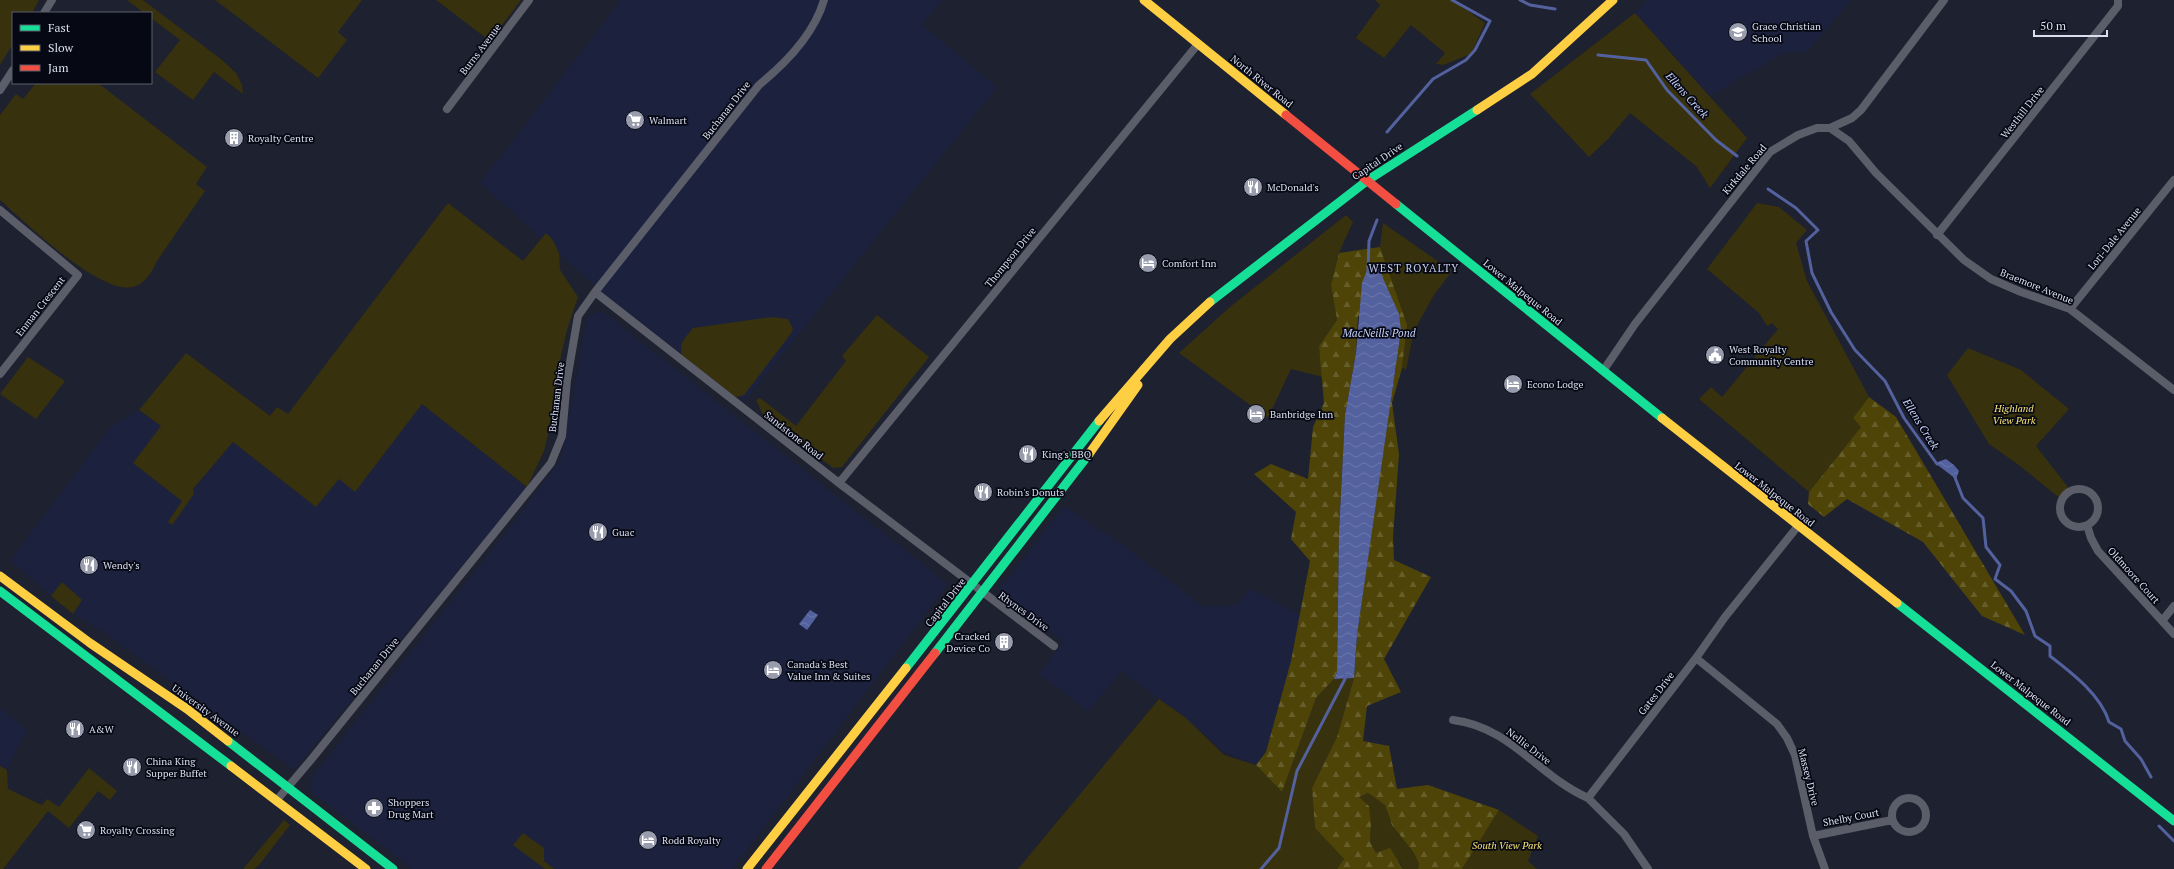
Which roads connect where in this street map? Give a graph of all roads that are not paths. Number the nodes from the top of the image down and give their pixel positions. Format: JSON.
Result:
{"nodes":[{"id":1,"x":52,"y":0,"type":"edge"},
{"id":2,"x":529,"y":0,"type":"edge"},
{"id":3,"x":824,"y":0,"type":"edge"},
{"id":4,"x":1144,"y":0,"type":"edge"},
{"id":5,"x":1613,"y":0,"type":"edge"},
{"id":6,"x":1944,"y":0,"type":"edge"},
{"id":7,"x":2118,"y":0,"type":"edge"},
{"id":8,"x":45,"y":12,"type":"edge"},
{"id":9,"x":1198,"y":44,"type":"junction"},
{"id":10,"x":12,"y":72,"type":"edge"},
{"id":11,"x":0,"y":90,"type":"edge"},
{"id":12,"x":447,"y":109,"type":"dead end"},
{"id":13,"x":1830,"y":128,"type":"junction"},
{"id":14,"x":1368,"y":180,"type":"junction"},
{"id":15,"x":2174,"y":180,"type":"edge"},
{"id":16,"x":0,"y":210,"type":"edge"},
{"id":17,"x":1937,"y":235,"type":"junction"},
{"id":18,"x":595,"y":292,"type":"junction"},
{"id":19,"x":2070,"y":309,"type":"junction"},
{"id":20,"x":1161,"y":350,"type":"junction"},
{"id":21,"x":1603,"y":371,"type":"junction"},
{"id":22,"x":0,"y":374,"type":"edge"},
{"id":23,"x":2174,"y":390,"type":"edge"},
{"id":24,"x":839,"y":483,"type":"junction"},
{"id":25,"x":2087,"y":525,"type":"junction"},
{"id":26,"x":1798,"y":526,"type":"junction"},
{"id":27,"x":0,"y":576,"type":"edge"},
{"id":28,"x":972,"y":585,"type":"junction"},
{"id":29,"x":0,"y":591,"type":"edge"},
{"id":30,"x":982,"y":593,"type":"junction"},
{"id":31,"x":2174,"y":606,"type":"edge"},
{"id":32,"x":2162,"y":621,"type":"junction"},
{"id":33,"x":2174,"y":634,"type":"edge"},
{"id":34,"x":1054,"y":646,"type":"dead end"},
{"id":35,"x":1696,"y":658,"type":"junction"},
{"id":36,"x":1453,"y":720,"type":"dead end"},
{"id":37,"x":288,"y":787,"type":"junction"},
{"id":38,"x":1588,"y":798,"type":"junction"},
{"id":39,"x":276,"y":801,"type":"junction"},
{"id":40,"x":2172,"y":817,"type":"edge"},
{"id":41,"x":1892,"y":820,"type":"junction"},
{"id":42,"x":1814,"y":836,"type":"junction"},
{"id":43,"x":366,"y":869,"type":"edge"},
{"id":44,"x":393,"y":869,"type":"edge"},
{"id":45,"x":747,"y":869,"type":"edge"},
{"id":46,"x":766,"y":869,"type":"edge"},
{"id":47,"x":1648,"y":869,"type":"edge"},
{"id":48,"x":1825,"y":869,"type":"edge"}],
"edges":[{"from":1,"to":8,"type":"street"},
{"from":2,"to":12,"type":"street","name":"Burns Avenue"},
{"from":3,"to":18,"type":"street","name":"Buchanan Drive"},
{"from":4,"to":9,"type":"main road","name":"North River Road"},
{"from":5,"to":14,"type":"main road","name":"Capital Drive"},
{"from":6,"to":13,"type":"street","name":"Kirkdale Road"},
{"from":7,"to":17,"type":"street","name":"Westhill Drive"},
{"from":9,"to":14,"type":"main road","name":"North River Road"},
{"from":9,"to":24,"type":"street","name":"Thompson Drive"},
{"from":10,"to":11,"type":"street"},
{"from":13,"to":17,"type":"street","name":"Braemore Avenue"},
{"from":13,"to":21,"type":"street","name":"Kirkdale Road"},
{"from":14,"to":20,"type":"main road","name":"Capital Drive"},
{"from":14,"to":21,"type":"main road","name":"Lower Malpeque Road"},
{"from":15,"to":19,"type":"street","name":"Lori-Dale Avenue"},
{"from":16,"to":22,"type":"street","name":"Enman Crescent"},
{"from":17,"to":19,"type":"street","name":"Braemore Avenue"},
{"from":18,"to":24,"type":"street","name":"Sandstone Road"},
{"from":18,"to":37,"type":"street","name":"Buchanan Drive"},
{"from":19,"to":23,"type":"street","name":"Braemore Avenue"},
{"from":20,"to":28,"type":"main road","name":"Capital Drive"},
{"from":20,"to":30,"type":"main road","name":"Capital Drive"},
{"from":21,"to":26,"type":"main road","name":"Lower Malpeque Road"},
{"from":24,"to":28,"type":"street","name":"Sandstone Road"},
{"from":25,"to":25,"type":"street"},
{"from":25,"to":32,"type":"street","name":"Oldmoore Court"},
{"from":26,"to":35,"type":"street","name":"Gates Drive"},
{"from":26,"to":40,"type":"main road","name":"Lower Malpeque Road"},
{"from":27,"to":37,"type":"main road","name":"University Avenue"},
{"from":28,"to":30,"type":"street","name":"Sandstone Road"},
{"from":28,"to":45,"type":"main road","name":"Capital Drive"},
{"from":29,"to":39,"type":"main road"},
{"from":30,"to":34,"type":"street","name":"Rhynes Drive"},
{"from":30,"to":46,"type":"main road","name":"Capital Drive"},
{"from":31,"to":32,"type":"street"},
{"from":32,"to":33,"type":"street","name":"Oldmoore Court"},
{"from":35,"to":38,"type":"street","name":"Gates Drive"},
{"from":35,"to":42,"type":"street","name":"Massey Drive"},
{"from":36,"to":38,"type":"street","name":"Nellie Drive"},
{"from":37,"to":39,"type":"street","name":"Buchanan Drive"},
{"from":37,"to":44,"type":"main road","name":"University Avenue"},
{"from":38,"to":47,"type":"street"},
{"from":39,"to":43,"type":"main road"},
{"from":41,"to":41,"type":"street","name":"Shelby Court"},
{"from":41,"to":42,"type":"street","name":"Shelby Court"},
{"from":42,"to":48,"type":"street","name":"Massey Drive"}]}
